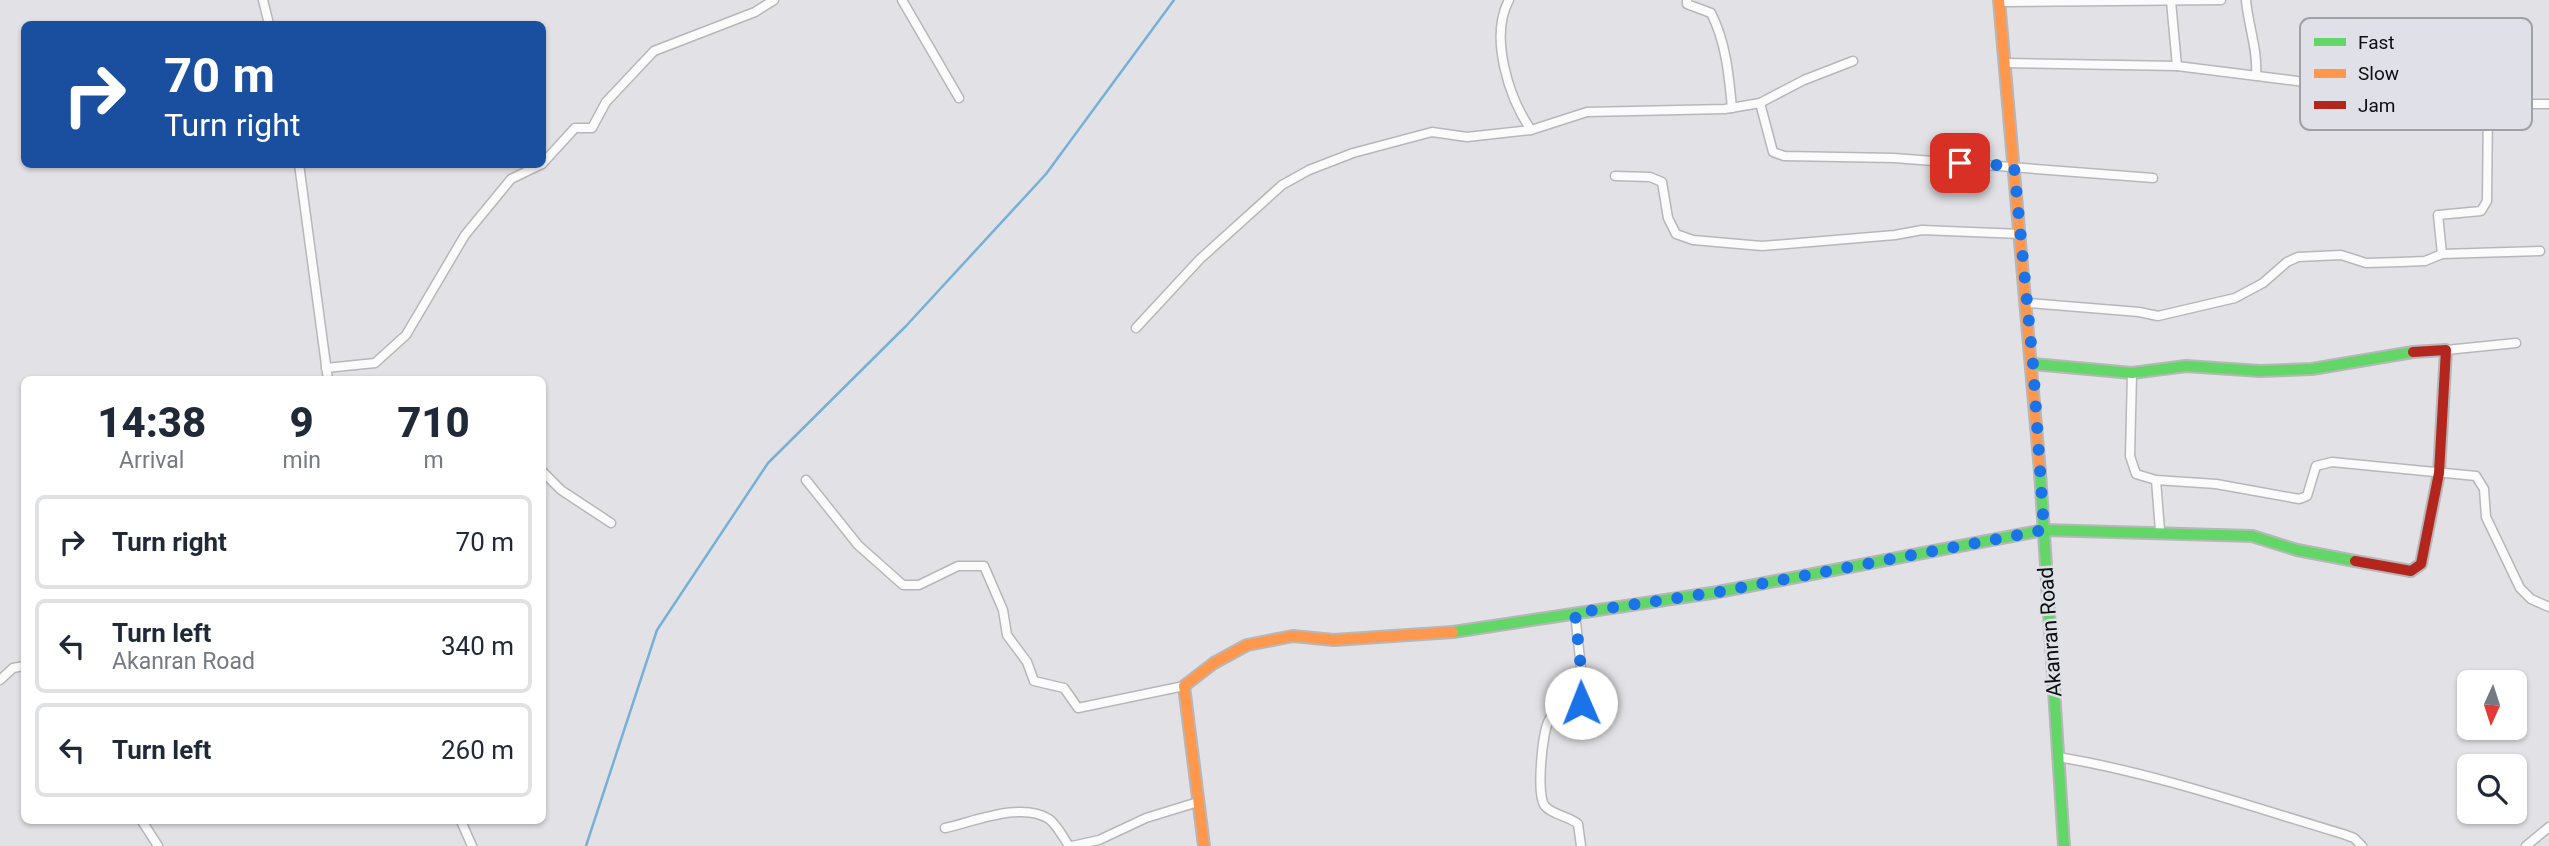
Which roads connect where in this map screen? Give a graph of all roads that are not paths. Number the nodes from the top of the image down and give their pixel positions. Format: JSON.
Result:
{"nodes":[{"id":1,"x":263,"y":0,"type":"edge"},
{"id":2,"x":774,"y":0,"type":"edge"},
{"id":3,"x":902,"y":0,"type":"edge"},
{"id":4,"x":1509,"y":0,"type":"edge"},
{"id":5,"x":1687,"y":0,"type":"edge"},
{"id":6,"x":2221,"y":0,"type":"edge"},
{"id":7,"x":2246,"y":0,"type":"edge"},
{"id":8,"x":1999,"y":1,"type":"edge"},
{"id":9,"x":2171,"y":1,"type":"edge"},
{"id":10,"x":268,"y":21,"type":"edge"},
{"id":11,"x":1853,"y":61,"type":"dead end"},
{"id":12,"x":2004,"y":63,"type":"junction"},
{"id":13,"x":2177,"y":66,"type":"junction"},
{"id":14,"x":2256,"y":75,"type":"junction"},
{"id":15,"x":2300,"y":84,"type":"edge"},
{"id":16,"x":959,"y":98,"type":"dead end"},
{"id":17,"x":1760,"y":103,"type":"junction"},
{"id":18,"x":1732,"y":108,"type":"junction"},
{"id":19,"x":1531,"y":130,"type":"junction"},
{"id":20,"x":2488,"y":130,"type":"edge"},
{"id":21,"x":546,"y":160,"type":"edge"},
{"id":22,"x":2014,"y":166,"type":"junction"},
{"id":23,"x":300,"y":168,"type":"edge"},
{"id":24,"x":534,"y":168,"type":"edge"},
{"id":25,"x":1615,"y":176,"type":"dead end"},
{"id":26,"x":2154,"y":178,"type":"dead end"},
{"id":27,"x":2021,"y":234,"type":"junction"},
{"id":28,"x":2540,"y":251,"type":"dead end"},
{"id":29,"x":2442,"y":254,"type":"junction"},
{"id":30,"x":2028,"y":303,"type":"junction"},
{"id":31,"x":1136,"y":328,"type":"dead end"},
{"id":32,"x":2516,"y":343,"type":"dead end"},
{"id":33,"x":2446,"y":350,"type":"junction"},
{"id":34,"x":2033,"y":364,"type":"junction"},
{"id":35,"x":326,"y":368,"type":"junction"},
{"id":36,"x":2132,"y":373,"type":"junction"},
{"id":37,"x":327,"y":376,"type":"edge"},
{"id":38,"x":2439,"y":473,"type":"junction"},
{"id":39,"x":546,"y":475,"type":"edge"},
{"id":40,"x":806,"y":480,"type":"dead end"},
{"id":41,"x":2156,"y":480,"type":"junction"},
{"id":42,"x":611,"y":523,"type":"dead end"},
{"id":43,"x":2044,"y":530,"type":"junction"},
{"id":44,"x":2160,"y":531,"type":"junction"},
{"id":45,"x":2549,"y":607,"type":"edge"},
{"id":46,"x":1575,"y":613,"type":"junction"},
{"id":47,"x":21,"y":667,"type":"edge"},
{"id":48,"x":0,"y":680,"type":"edge"},
{"id":49,"x":1184,"y":686,"type":"junction"},
{"id":50,"x":2058,"y":757,"type":"junction"},
{"id":51,"x":1198,"y":802,"type":"junction"},
{"id":52,"x":144,"y":824,"type":"edge"},
{"id":53,"x":462,"y":824,"type":"edge"},
{"id":54,"x":2549,"y":827,"type":"edge"},
{"id":55,"x":945,"y":828,"type":"dead end"},
{"id":56,"x":468,"y":844,"type":"edge"},
{"id":57,"x":158,"y":846,"type":"edge"},
{"id":58,"x":1070,"y":846,"type":"edge"},
{"id":59,"x":1204,"y":846,"type":"edge"},
{"id":60,"x":1581,"y":846,"type":"edge"},
{"id":61,"x":2064,"y":846,"type":"edge"},
{"id":62,"x":2362,"y":846,"type":"edge"},
{"id":63,"x":2526,"y":846,"type":"edge"}],
"edges":[{"from":1,"to":10,"type":"street"},
{"from":2,"to":21,"type":"street"},
{"from":3,"to":16,"type":"street"},
{"from":4,"to":19,"type":"street"},
{"from":5,"to":18,"type":"street"},
{"from":6,"to":9,"type":"street"},
{"from":7,"to":14,"type":"street"},
{"from":8,"to":9,"type":"street"},
{"from":8,"to":12,"type":"street","name":"Akanran Road"},
{"from":9,"to":13,"type":"street"},
{"from":11,"to":17,"type":"street"},
{"from":12,"to":13,"type":"street"},
{"from":12,"to":22,"type":"street","name":"Akanran Road"},
{"from":13,"to":14,"type":"street"},
{"from":14,"to":15,"type":"street"},
{"from":17,"to":18,"type":"street"},
{"from":17,"to":22,"type":"street"},
{"from":18,"to":19,"type":"street"},
{"from":19,"to":31,"type":"street"},
{"from":20,"to":29,"type":"street"},
{"from":22,"to":26,"type":"street"},
{"from":22,"to":27,"type":"street","name":"Akanran Road"},
{"from":23,"to":35,"type":"street"},
{"from":24,"to":35,"type":"street"},
{"from":25,"to":27,"type":"street"},
{"from":27,"to":30,"type":"street","name":"Akanran Road"},
{"from":28,"to":29,"type":"street"},
{"from":29,"to":30,"type":"street"},
{"from":30,"to":34,"type":"street","name":"Akanran Road"},
{"from":32,"to":33,"type":"street"},
{"from":33,"to":36,"type":"street"},
{"from":33,"to":38,"type":"street"},
{"from":34,"to":36,"type":"street"},
{"from":34,"to":43,"type":"street","name":"Akanran Road"},
{"from":35,"to":37,"type":"street"},
{"from":36,"to":41,"type":"street"},
{"from":38,"to":41,"type":"street"},
{"from":38,"to":44,"type":"street"},
{"from":38,"to":45,"type":"street"},
{"from":39,"to":42,"type":"street"},
{"from":40,"to":49,"type":"street"},
{"from":41,"to":44,"type":"street"},
{"from":43,"to":44,"type":"street"},
{"from":43,"to":46,"type":"street"},
{"from":43,"to":50,"type":"street","name":"Akanran Road"},
{"from":46,"to":49,"type":"street"},
{"from":46,"to":60,"type":"street"},
{"from":47,"to":48,"type":"street"},
{"from":49,"to":51,"type":"street"},
{"from":50,"to":61,"type":"street","name":"Akanran Road"},
{"from":50,"to":62,"type":"street"},
{"from":51,"to":58,"type":"street"},
{"from":51,"to":59,"type":"street"},
{"from":52,"to":57,"type":"street"},
{"from":53,"to":56,"type":"street"},
{"from":54,"to":63,"type":"street"},
{"from":55,"to":58,"type":"street"}]}
